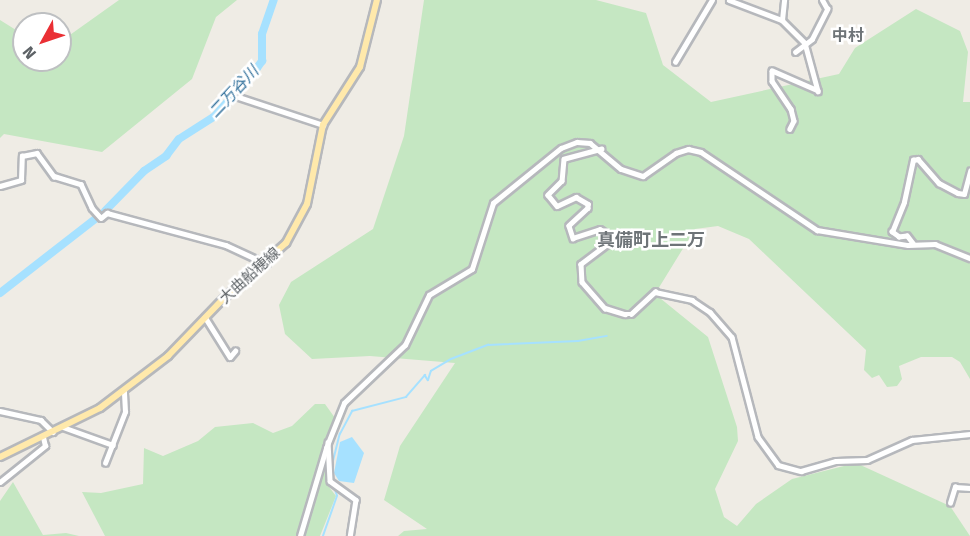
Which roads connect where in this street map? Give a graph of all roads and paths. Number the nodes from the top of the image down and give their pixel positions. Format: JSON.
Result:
{"nodes":[{"id":1,"x":377,"y":0,"type":"edge"},
{"id":2,"x":712,"y":0,"type":"edge"},
{"id":3,"x":729,"y":0,"type":"edge"},
{"id":4,"x":784,"y":0,"type":"edge"},
{"id":5,"x":822,"y":0,"type":"edge"},
{"id":6,"x":782,"y":20,"type":"junction"},
{"id":7,"x":805,"y":45,"type":"junction"},
{"id":8,"x":795,"y":52,"type":"dead end"},
{"id":9,"x":675,"y":62,"type":"dead end"},
{"id":10,"x":239,"y":97,"type":"dead end"},
{"id":11,"x":323,"y":125,"type":"junction"},
{"id":12,"x":790,"y":129,"type":"dead end"},
{"id":13,"x":602,"y":149,"type":"junction"},
{"id":14,"x":970,"y":171,"type":"edge"},
{"id":15,"x":0,"y":186,"type":"edge"},
{"id":16,"x":913,"y":244,"type":"junction"},
{"id":17,"x":970,"y":258,"type":"edge"},
{"id":18,"x":267,"y":264,"type":"junction"},
{"id":19,"x":206,"y":317,"type":"junction"},
{"id":20,"x":235,"y":351,"type":"dead end"},
{"id":21,"x":124,"y":390,"type":"junction"},
{"id":22,"x":0,"y":411,"type":"edge"},
{"id":23,"x":63,"y":427,"type":"junction"},
{"id":24,"x":53,"y":432,"type":"junction"},
{"id":25,"x":970,"y":435,"type":"edge"},
{"id":26,"x":43,"y":437,"type":"junction"},
{"id":27,"x":328,"y":441,"type":"junction"},
{"id":28,"x":113,"y":445,"type":"junction"},
{"id":29,"x":0,"y":458,"type":"edge"},
{"id":30,"x":105,"y":463,"type":"dead end"},
{"id":31,"x":0,"y":482,"type":"edge"},
{"id":32,"x":970,"y":488,"type":"edge"},
{"id":33,"x":950,"y":503,"type":"dead end"},
{"id":34,"x":300,"y":536,"type":"edge"},
{"id":35,"x":350,"y":536,"type":"edge"}],
"edges":[{"from":1,"to":11,"type":"main road","name":"大曲船穂線"},
{"from":2,"to":9,"type":"street"},
{"from":3,"to":6,"type":"street"},
{"from":4,"to":6,"type":"street"},
{"from":5,"to":7,"type":"street"},
{"from":6,"to":7,"type":"street"},
{"from":7,"to":8,"type":"street"},
{"from":7,"to":12,"type":"street"},
{"from":10,"to":11,"type":"street"},
{"from":11,"to":18,"type":"main road","name":"大曲船穂線"},
{"from":13,"to":16,"type":"street"},
{"from":13,"to":25,"type":"street"},
{"from":13,"to":27,"type":"street"},
{"from":14,"to":16,"type":"street"},
{"from":15,"to":18,"type":"street"},
{"from":16,"to":17,"type":"street"},
{"from":18,"to":19,"type":"main road","name":"大曲船穂線"},
{"from":19,"to":20,"type":"street"},
{"from":19,"to":21,"type":"main road","name":"大曲船穂線"},
{"from":21,"to":23,"type":"main road","name":"大曲船穂線"},
{"from":21,"to":28,"type":"street"},
{"from":22,"to":24,"type":"street"},
{"from":23,"to":24,"type":"main road","name":"大曲船穂線"},
{"from":23,"to":28,"type":"street"},
{"from":24,"to":26,"type":"main road","name":"大曲船穂線"},
{"from":26,"to":29,"type":"main road","name":"大曲船穂線"},
{"from":26,"to":31,"type":"street"},
{"from":27,"to":34,"type":"street"},
{"from":27,"to":35,"type":"street"},
{"from":28,"to":30,"type":"street"},
{"from":32,"to":33,"type":"street"}]}
